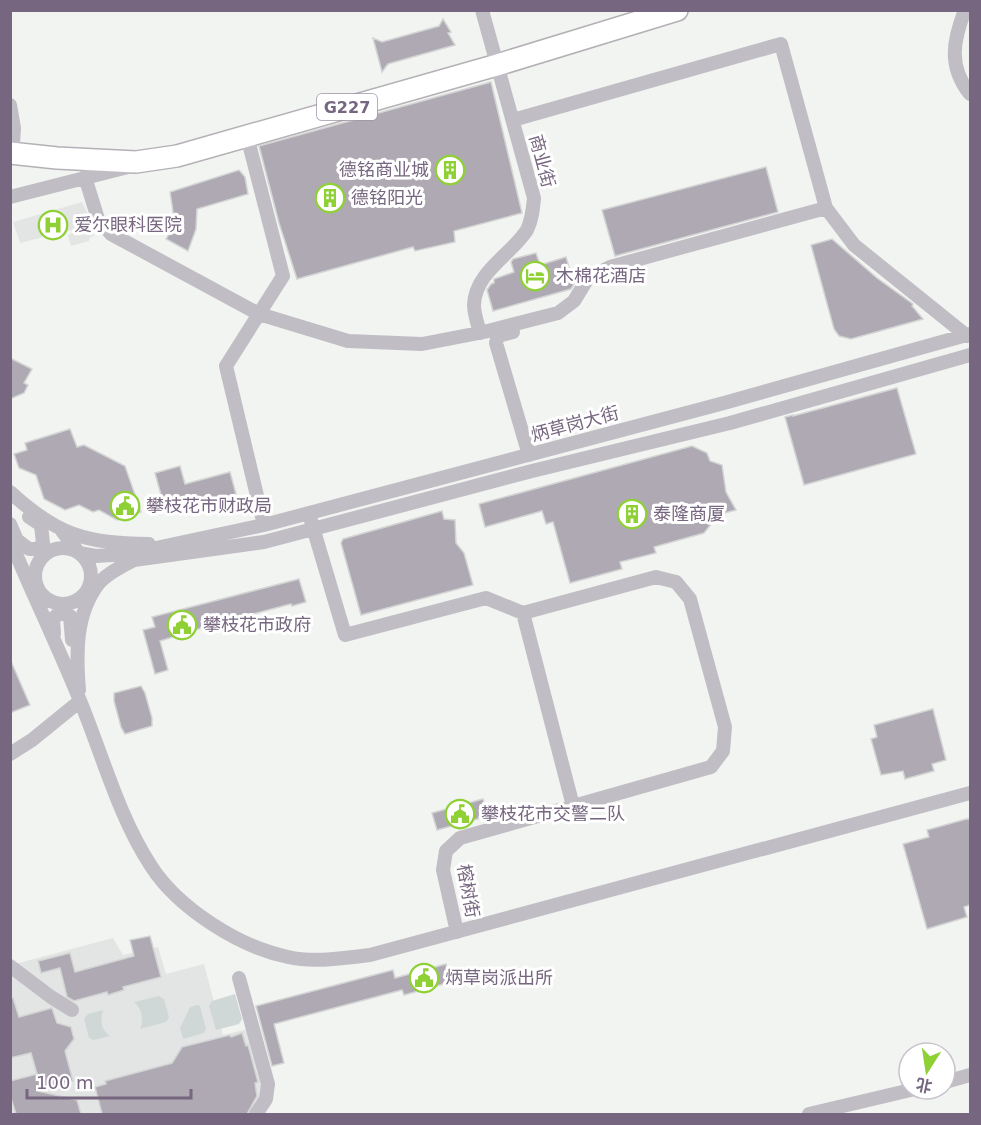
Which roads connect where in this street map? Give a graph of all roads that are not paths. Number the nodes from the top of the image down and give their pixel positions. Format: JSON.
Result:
{"nodes":[{"id":1,"x":482,"y":10,"type":"edge"},
{"id":2,"x":640,"y":10,"type":"edge"},
{"id":3,"x":677,"y":10,"type":"edge"},
{"id":4,"x":965,"y":10,"type":"edge"},
{"id":5,"x":496,"y":59,"type":"junction"},
{"id":6,"x":970,"y":94,"type":"edge"},
{"id":7,"x":10,"y":105,"type":"edge"},
{"id":8,"x":513,"y":120,"type":"junction"},
{"id":9,"x":247,"y":136,"type":"junction"},
{"id":10,"x":11,"y":147,"type":"edge"},
{"id":11,"x":177,"y":156,"type":"junction"},
{"id":12,"x":85,"y":177,"type":"junction"},
{"id":13,"x":10,"y":197,"type":"edge"},
{"id":14,"x":826,"y":208,"type":"junction"},
{"id":15,"x":558,"y":313,"type":"junction"},
{"id":16,"x":259,"y":314,"type":"junction"},
{"id":17,"x":480,"y":333,"type":"junction"},
{"id":18,"x":969,"y":335,"type":"edge"},
{"id":19,"x":970,"y":355,"type":"edge"},
{"id":20,"x":528,"y":455,"type":"junction"},
{"id":21,"x":10,"y":492,"type":"edge"},
{"id":22,"x":10,"y":498,"type":"edge"},
{"id":23,"x":309,"y":514,"type":"junction"},
{"id":24,"x":10,"y":524,"type":"edge"},
{"id":25,"x":264,"y":525,"type":"junction"},
{"id":26,"x":314,"y":530,"type":"junction"},
{"id":27,"x":62,"y":531,"type":"junction"},
{"id":28,"x":14,"y":540,"type":"edge"},
{"id":29,"x":190,"y":547,"type":"junction"},
{"id":30,"x":79,"y":553,"type":"junction"},
{"id":31,"x":100,"y":582,"type":"junction"},
{"id":32,"x":37,"y":588,"type":"junction"},
{"id":33,"x":83,"y":595,"type":"junction"},
{"id":34,"x":523,"y":613,"type":"junction"},
{"id":35,"x":79,"y":631,"type":"junction"},
{"id":36,"x":56,"y":642,"type":"junction"},
{"id":37,"x":63,"y":664,"type":"junction"},
{"id":38,"x":78,"y":675,"type":"junction"},
{"id":39,"x":80,"y":701,"type":"junction"},
{"id":40,"x":10,"y":754,"type":"edge"},
{"id":41,"x":970,"y":793,"type":"edge"},
{"id":42,"x":573,"y":806,"type":"junction"},
{"id":43,"x":457,"y":932,"type":"junction"},
{"id":44,"x":10,"y":966,"type":"edge"},
{"id":45,"x":239,"y":978,"type":"dead end"},
{"id":46,"x":72,"y":1010,"type":"dead end"},
{"id":47,"x":897,"y":1093,"type":"edge"},
{"id":48,"x":256,"y":1114,"type":"edge"},
{"id":49,"x":809,"y":1114,"type":"edge"}],
"edges":[{"from":1,"to":5,"type":"street","name":"商业街"},
{"from":2,"to":5,"type":"highway","number":"G227"},
{"from":3,"to":5,"type":"highway","number":"G227"},
{"from":4,"to":6,"type":"street"},
{"from":5,"to":8,"type":"street","name":"商业街"},
{"from":5,"to":9,"type":"highway","number":"G227"},
{"from":5,"to":10,"type":"highway","number":"G227"},
{"from":7,"to":10,"type":"street"},
{"from":8,"to":14,"type":"street"},
{"from":8,"to":17,"type":"street","name":"商业街"},
{"from":9,"to":11,"type":"highway","number":"G227"},
{"from":9,"to":16,"type":"street"},
{"from":10,"to":11,"type":"highway","number":"G227"},
{"from":11,"to":12,"type":"street"},
{"from":12,"to":13,"type":"street"},
{"from":12,"to":16,"type":"street"},
{"from":14,"to":15,"type":"street"},
{"from":14,"to":18,"type":"street"},
{"from":15,"to":17,"type":"street"},
{"from":15,"to":20,"type":"street"},
{"from":16,"to":17,"type":"street"},
{"from":16,"to":25,"type":"street"},
{"from":18,"to":20,"type":"street","name":"炳草岗大街"},
{"from":19,"to":26,"type":"street","name":"炳草岗大街"},
{"from":20,"to":23,"type":"street","name":"炳草岗大街"},
{"from":21,"to":27,"type":"street"},
{"from":22,"to":28,"type":"street"},
{"from":23,"to":25,"type":"street","name":"炳草岗大街"},
{"from":23,"to":26,"type":"street"},
{"from":24,"to":28,"type":"street"},
{"from":25,"to":29,"type":"street","name":"炳草岗大街"},
{"from":26,"to":29,"type":"street","name":"炳草岗大街"},
{"from":26,"to":34,"type":"street"},
{"from":27,"to":29,"type":"street"},
{"from":27,"to":30,"type":"street"},
{"from":28,"to":32,"type":"street"},
{"from":28,"to":37,"type":"street"},
{"from":29,"to":30,"type":"street"},
{"from":29,"to":31,"type":"street"},
{"from":30,"to":32,"type":"street"},
{"from":30,"to":33,"type":"street"},
{"from":31,"to":33,"type":"street"},
{"from":31,"to":35,"type":"street"},
{"from":32,"to":33,"type":"street"},
{"from":32,"to":36,"type":"street"},
{"from":33,"to":35,"type":"street"},
{"from":34,"to":42,"type":"street"},
{"from":34,"to":42,"type":"street","name":"榕树街"},
{"from":35,"to":38,"type":"street"},
{"from":36,"to":37,"type":"street"},
{"from":36,"to":38,"type":"street"},
{"from":37,"to":39,"type":"street"},
{"from":38,"to":39,"type":"street"},
{"from":39,"to":40,"type":"street"},
{"from":39,"to":43,"type":"street"},
{"from":41,"to":43,"type":"street"},
{"from":42,"to":43,"type":"street","name":"榕树街"},
{"from":44,"to":46,"type":"street"},
{"from":45,"to":48,"type":"street"},
{"from":47,"to":49,"type":"street"}]}
